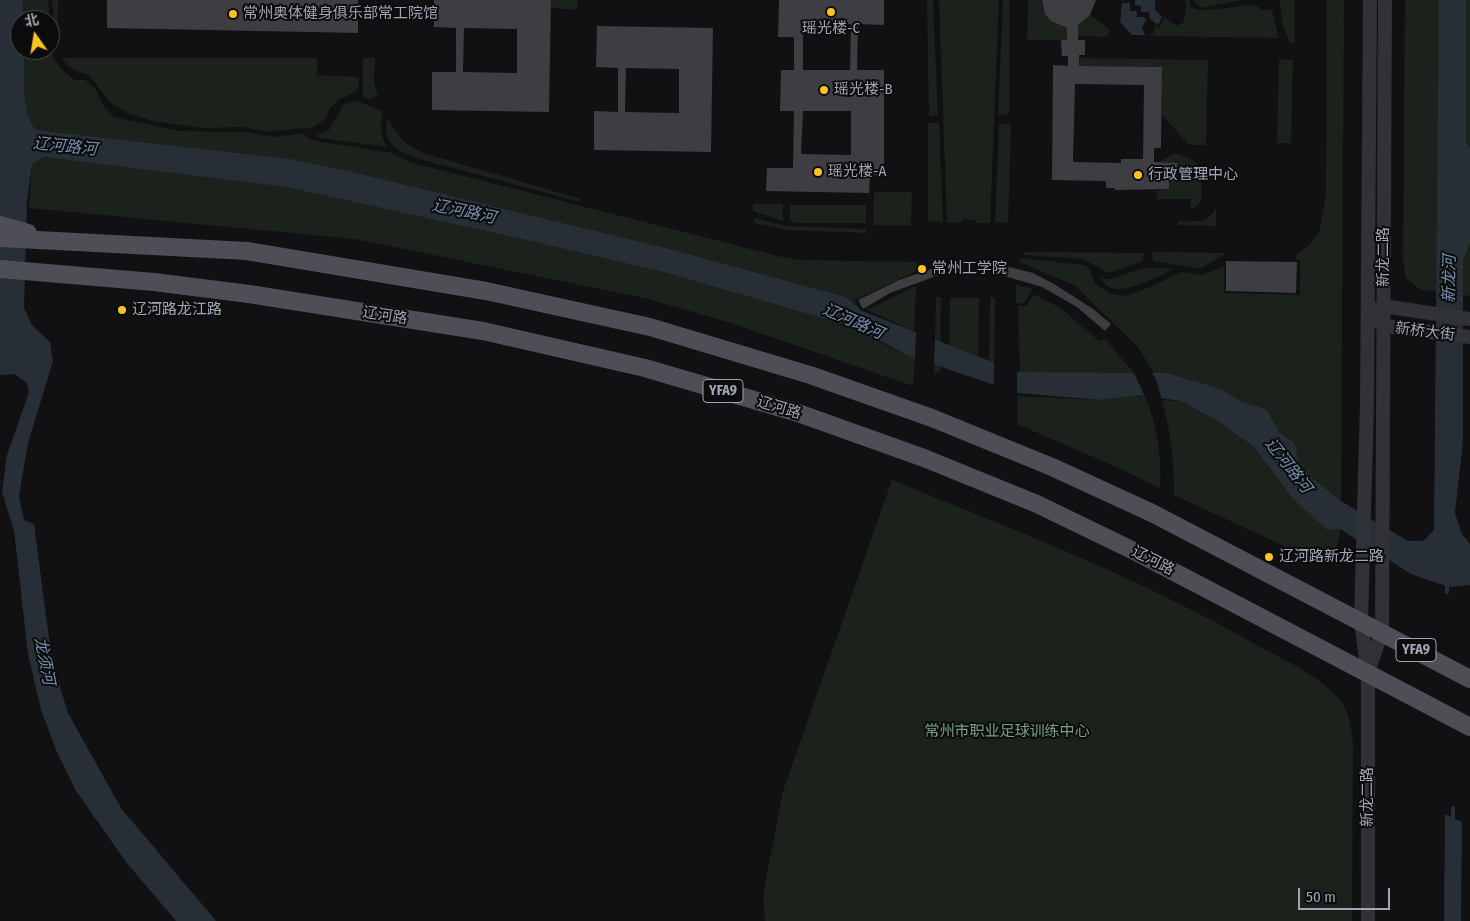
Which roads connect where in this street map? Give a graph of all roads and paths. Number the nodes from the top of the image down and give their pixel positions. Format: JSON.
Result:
{"nodes":[{"id":1,"x":1370,"y":0,"type":"edge"},
{"id":2,"x":1385,"y":0,"type":"edge"},
{"id":3,"x":0,"y":225,"type":"edge"},
{"id":4,"x":29,"y":237,"type":"junction"},
{"id":5,"x":0,"y":238,"type":"edge"},
{"id":6,"x":0,"y":270,"type":"edge"},
{"id":7,"x":29,"y":274,"type":"junction"},
{"id":8,"x":0,"y":280,"type":"edge"},
{"id":9,"x":1383,"y":306,"type":"junction"},
{"id":10,"x":1368,"y":315,"type":"junction"},
{"id":11,"x":1470,"y":319,"type":"edge"},
{"id":12,"x":1384,"y":326,"type":"junction"},
{"id":13,"x":1470,"y":337,"type":"edge"},
{"id":14,"x":1362,"y":622,"type":"junction"},
{"id":15,"x":1382,"y":632,"type":"junction"},
{"id":16,"x":1368,"y":672,"type":"junction"},
{"id":17,"x":1470,"y":680,"type":"edge"},
{"id":18,"x":1470,"y":727,"type":"edge"},
{"id":19,"x":1368,"y":921,"type":"edge"}],
"edges":[{"from":1,"to":10,"type":"street","name":"新龙二路"},
{"from":2,"to":9,"type":"street","name":"新龙二路"},
{"from":3,"to":4,"type":"main road"},
{"from":4,"to":5,"type":"main road","number":"YFA9"},
{"from":4,"to":14,"type":"main road","number":"YFA9"},
{"from":6,"to":7,"type":"main road","name":"辽河路","number":"YFA9"},
{"from":7,"to":8,"type":"main road"},
{"from":7,"to":16,"type":"main road","name":"辽河路","number":"YFA9"},
{"from":9,"to":10,"type":"street","name":"新桥大街"},
{"from":9,"to":11,"type":"street","name":"新桥大街"},
{"from":9,"to":12,"type":"street","name":"新龙二路"},
{"from":10,"to":12,"type":"street","name":"新桥大街"},
{"from":10,"to":14,"type":"street","name":"新龙二路"},
{"from":12,"to":13,"type":"street","name":"新桥大街"},
{"from":12,"to":15,"type":"street","name":"新龙二路"},
{"from":14,"to":15,"type":"main road","number":"YFA9"},
{"from":14,"to":16,"type":"street","name":"新龙二路"},
{"from":15,"to":16,"type":"street"},
{"from":15,"to":17,"type":"main road","number":"YFA9"},
{"from":16,"to":18,"type":"main road","name":"辽河路","number":"YFA9"},
{"from":16,"to":19,"type":"street","name":"新龙二路"}]}
